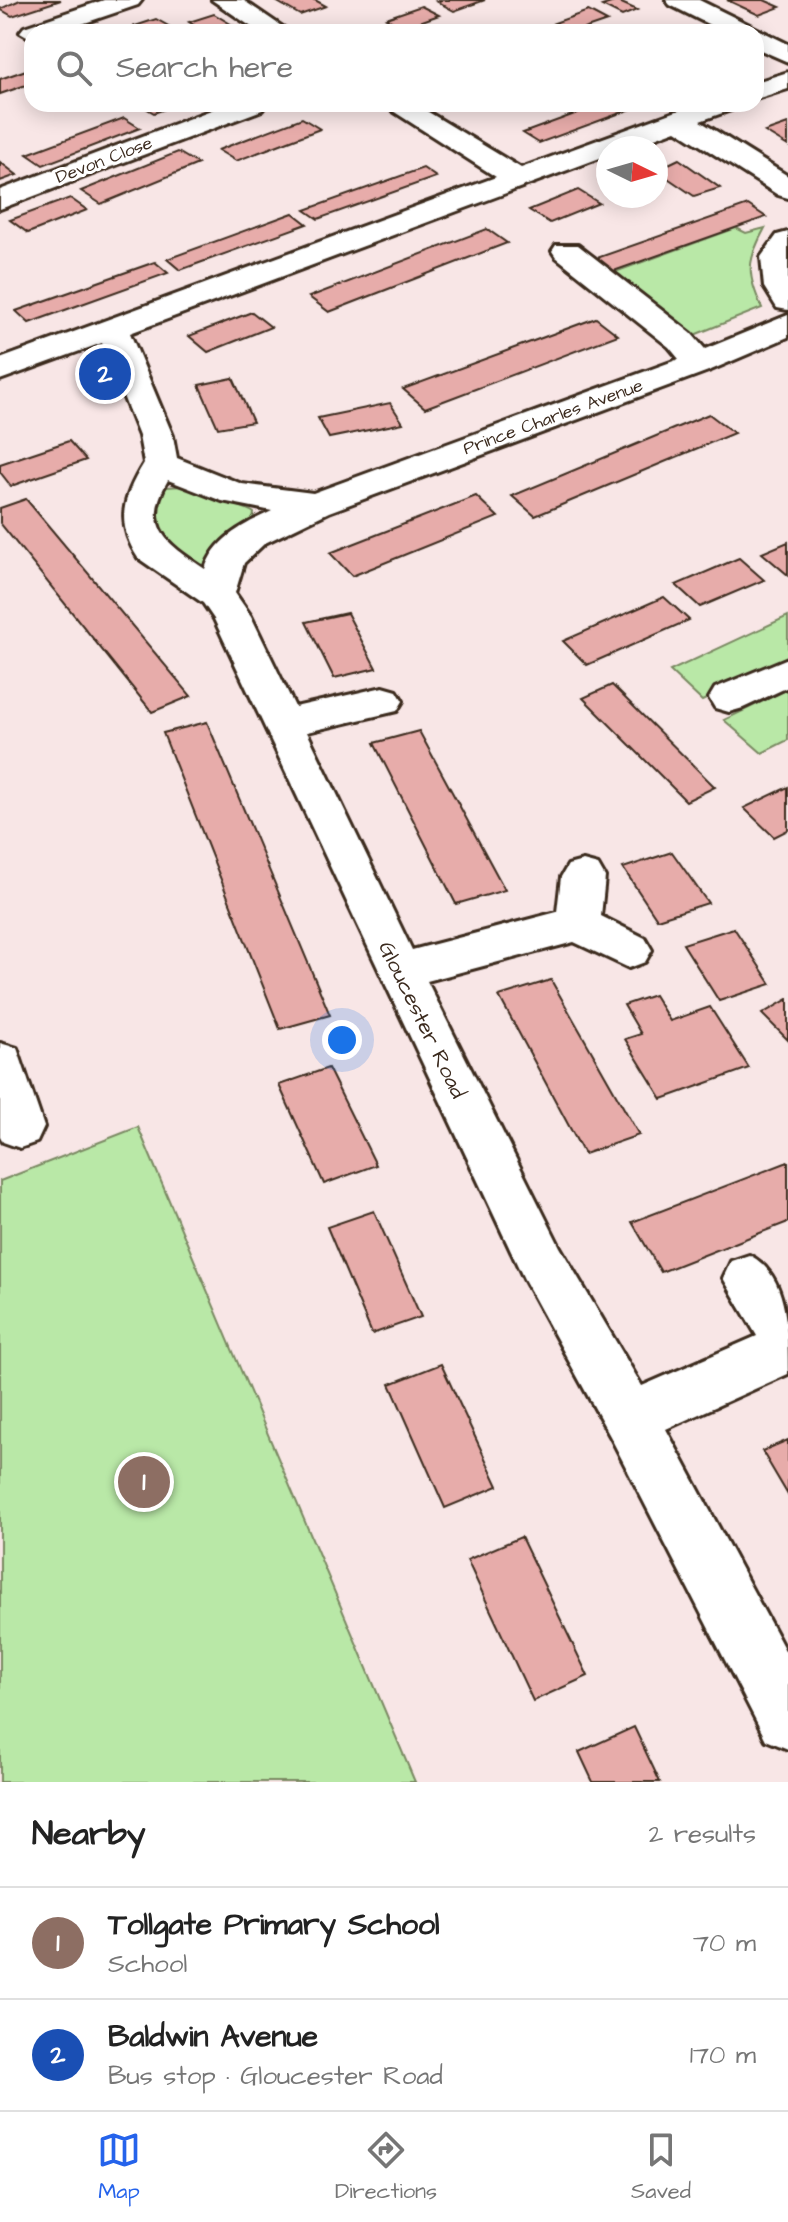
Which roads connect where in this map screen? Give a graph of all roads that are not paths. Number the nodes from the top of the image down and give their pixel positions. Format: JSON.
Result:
{"nodes":[{"id":1,"x":129,"y":0,"type":"edge"},
{"id":2,"x":225,"y":0,"type":"edge"},
{"id":3,"x":679,"y":0,"type":"edge"},
{"id":4,"x":58,"y":24,"type":"edge"},
{"id":5,"x":264,"y":24,"type":"edge"},
{"id":6,"x":728,"y":24,"type":"edge"},
{"id":7,"x":764,"y":42,"type":"edge"},
{"id":8,"x":788,"y":54,"type":"edge"},
{"id":9,"x":788,"y":80,"type":"edge"},
{"id":10,"x":764,"y":88,"type":"edge"},
{"id":11,"x":231,"y":112,"type":"edge"},
{"id":12,"x":409,"y":112,"type":"edge"},
{"id":13,"x":700,"y":112,"type":"edge"},
{"id":14,"x":679,"y":120,"type":"junction"},
{"id":15,"x":519,"y":179,"type":"junction"},
{"id":16,"x":788,"y":189,"type":"edge"},
{"id":17,"x":0,"y":200,"type":"edge"},
{"id":18,"x":788,"y":241,"type":"edge"},
{"id":19,"x":567,"y":251,"type":"dead end"},
{"id":20,"x":788,"y":301,"type":"edge"},
{"id":21,"x":788,"y":325,"type":"edge"},
{"id":22,"x":113,"y":330,"type":"junction"},
{"id":23,"x":699,"y":363,"type":"junction"},
{"id":24,"x":0,"y":370,"type":"edge"},
{"id":25,"x":161,"y":463,"type":"junction"},
{"id":26,"x":316,"y":504,"type":"junction"},
{"id":27,"x":216,"y":594,"type":"junction"},
{"id":28,"x":788,"y":671,"type":"edge"},
{"id":29,"x":729,"y":698,"type":"dead end"},
{"id":30,"x":383,"y":701,"type":"dead end"},
{"id":31,"x":281,"y":724,"type":"junction"},
{"id":32,"x":583,"y":877,"type":"dead end"},
{"id":33,"x":578,"y":924,"type":"junction"},
{"id":34,"x":629,"y":950,"type":"dead end"},
{"id":35,"x":399,"y":971,"type":"junction"},
{"id":36,"x":0,"y":1062,"type":"edge"},
{"id":37,"x":20,"y":1127,"type":"dead end"},
{"id":38,"x":749,"y":1278,"type":"dead end"},
{"id":39,"x":788,"y":1336,"type":"edge"},
{"id":40,"x":788,"y":1348,"type":"edge"},
{"id":41,"x":630,"y":1418,"type":"junction"},
{"id":42,"x":788,"y":1718,"type":"edge"}],
"edges":[{"from":1,"to":4,"type":"street"},
{"from":2,"to":5,"type":"street"},
{"from":3,"to":6,"type":"street"},
{"from":7,"to":8,"type":"street"},
{"from":9,"to":10,"type":"street"},
{"from":11,"to":17,"type":"street","name":"Devon Close"},
{"from":12,"to":15,"type":"street"},
{"from":13,"to":14,"type":"street"},
{"from":14,"to":15,"type":"street"},
{"from":14,"to":16,"type":"street"},
{"from":15,"to":22,"type":"street"},
{"from":18,"to":20,"type":"street"},
{"from":19,"to":23,"type":"street"},
{"from":21,"to":23,"type":"street","name":"Prince Charles Avenue"},
{"from":22,"to":24,"type":"street"},
{"from":22,"to":25,"type":"street"},
{"from":23,"to":26,"type":"street","name":"Prince Charles Avenue"},
{"from":25,"to":26,"type":"street","name":"Prince Charles Avenue"},
{"from":25,"to":27,"type":"street","name":"Gloucester Road"},
{"from":26,"to":27,"type":"street","name":"Prince Charles Avenue"},
{"from":27,"to":31,"type":"street","name":"Gloucester Road"},
{"from":28,"to":29,"type":"street"},
{"from":30,"to":31,"type":"street"},
{"from":31,"to":35,"type":"street","name":"Gloucester Road"},
{"from":32,"to":33,"type":"street"},
{"from":33,"to":34,"type":"street"},
{"from":33,"to":35,"type":"street"},
{"from":35,"to":41,"type":"street","name":"Gloucester Road"},
{"from":36,"to":37,"type":"street"},
{"from":38,"to":39,"type":"street"},
{"from":40,"to":41,"type":"street"},
{"from":41,"to":42,"type":"street","name":"Gloucester Road"}]}
